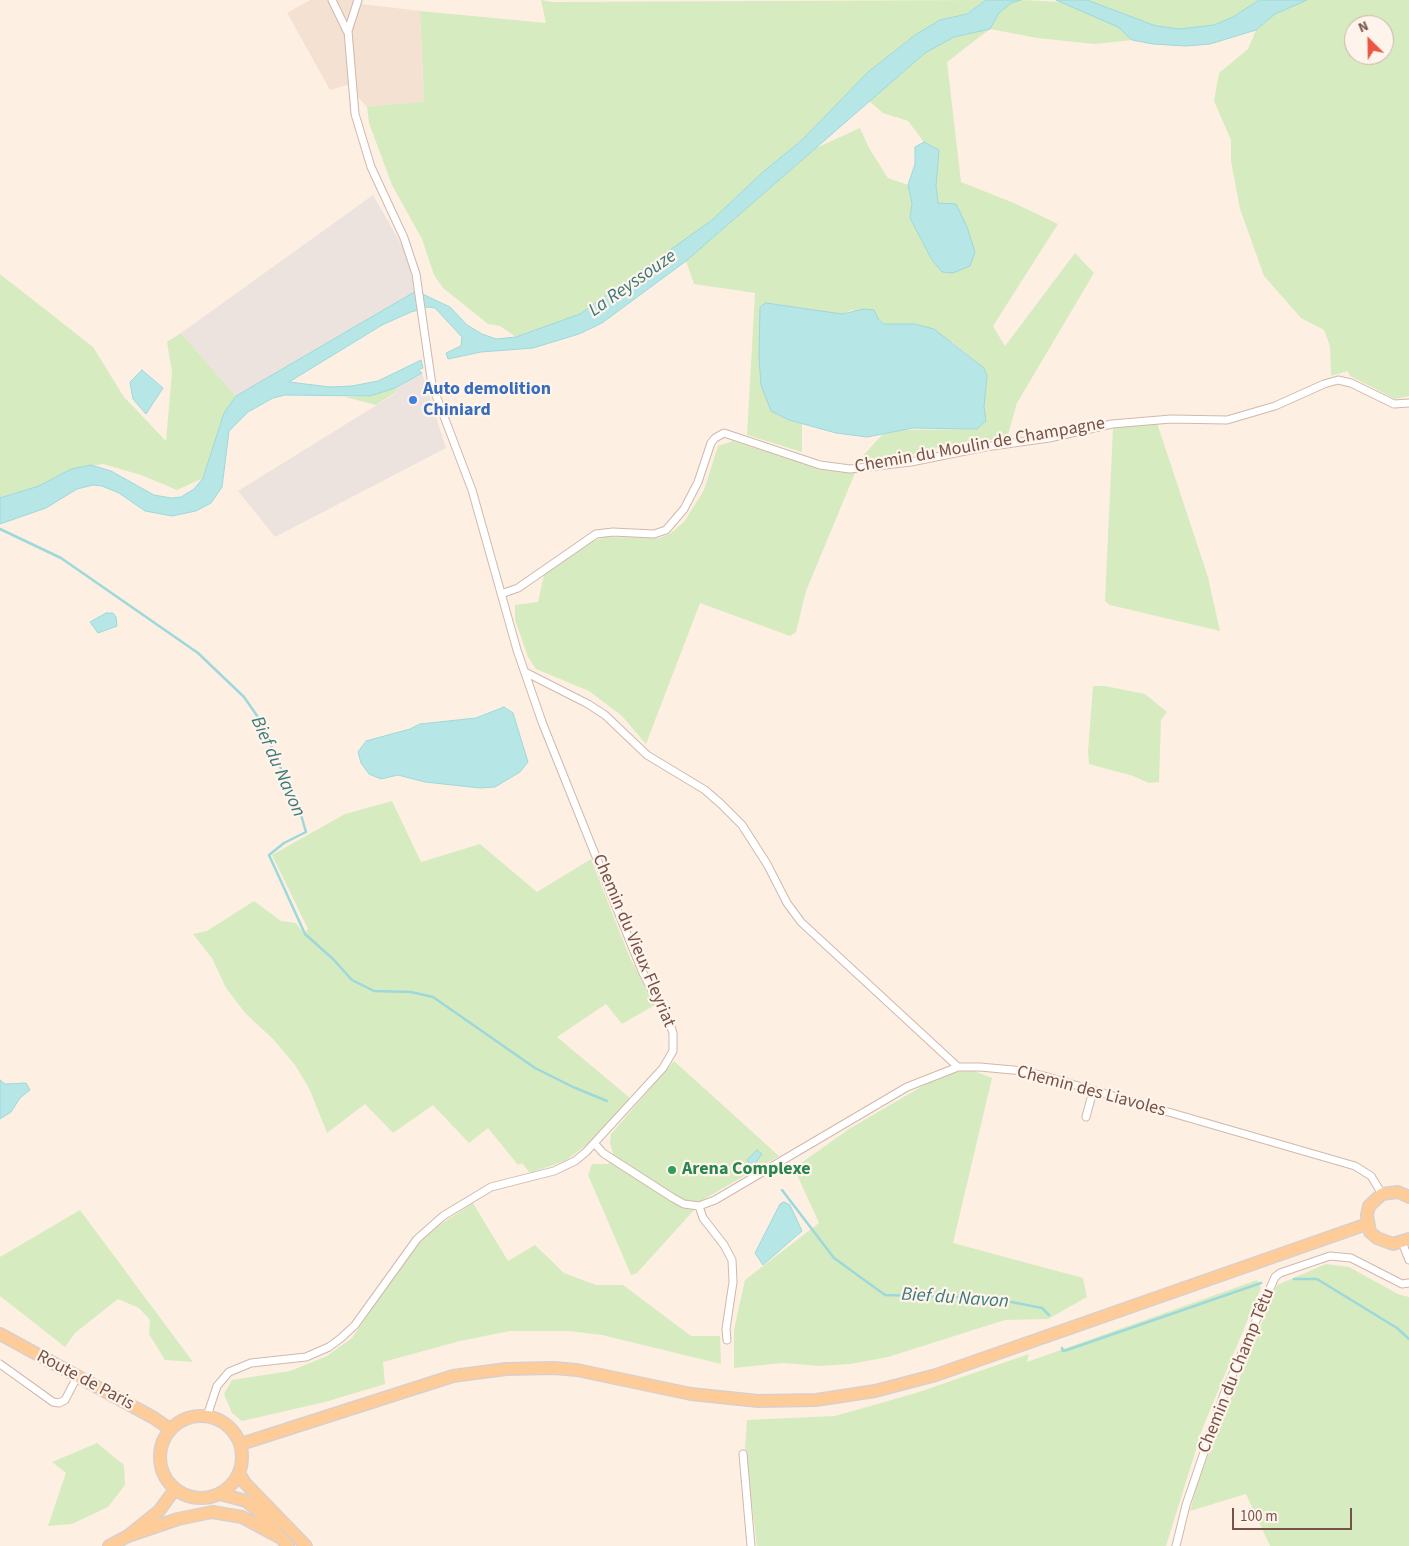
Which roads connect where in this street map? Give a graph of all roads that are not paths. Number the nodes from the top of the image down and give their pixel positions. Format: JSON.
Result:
{"nodes":[{"id":1,"x":332,"y":0,"type":"edge"},
{"id":2,"x":358,"y":0,"type":"edge"},
{"id":3,"x":348,"y":31,"type":"junction"},
{"id":4,"x":1409,"y":403,"type":"edge"},
{"id":5,"x":501,"y":594,"type":"junction"},
{"id":6,"x":525,"y":672,"type":"junction"},
{"id":7,"x":958,"y":1067,"type":"junction"},
{"id":8,"x":1093,"y":1092,"type":"junction"},
{"id":9,"x":1086,"y":1116,"type":"dead end"},
{"id":10,"x":595,"y":1144,"type":"junction"},
{"id":11,"x":1382,"y":1194,"type":"junction"},
{"id":12,"x":1408,"y":1194,"type":"edge"},
{"id":13,"x":699,"y":1206,"type":"junction"},
{"id":14,"x":1367,"y":1224,"type":"junction"},
{"id":15,"x":1406,"y":1241,"type":"edge"},
{"id":16,"x":1409,"y":1260,"type":"edge"},
{"id":17,"x":1409,"y":1283,"type":"edge"},
{"id":18,"x":0,"y":1334,"type":"edge"},
{"id":19,"x":727,"y":1340,"type":"dead end"},
{"id":20,"x":0,"y":1364,"type":"edge"},
{"id":21,"x":77,"y":1377,"type":"junction"},
{"id":22,"x":207,"y":1416,"type":"junction"},
{"id":23,"x":170,"y":1430,"type":"junction"},
{"id":24,"x":241,"y":1444,"type":"junction"},
{"id":25,"x":743,"y":1454,"type":"dead end"},
{"id":26,"x":239,"y":1473,"type":"junction"},
{"id":27,"x":175,"y":1489,"type":"junction"},
{"id":28,"x":220,"y":1494,"type":"junction"},
{"id":29,"x":128,"y":1536,"type":"junction"},
{"id":30,"x":285,"y":1542,"type":"edge"},
{"id":31,"x":109,"y":1546,"type":"edge"},
{"id":32,"x":306,"y":1546,"type":"edge"},
{"id":33,"x":751,"y":1546,"type":"edge"},
{"id":34,"x":1176,"y":1546,"type":"edge"}],
"edges":[{"from":1,"to":3,"type":"street"},
{"from":2,"to":3,"type":"street"},
{"from":3,"to":5,"type":"street","name":"Chemin du Vieux Fleyriat"},
{"from":4,"to":5,"type":"street","name":"Chemin du Moulin de Champagne"},
{"from":5,"to":6,"type":"street","name":"Chemin du Vieux Fleyriat"},
{"from":6,"to":7,"type":"street"},
{"from":6,"to":10,"type":"street","name":"Chemin du Vieux Fleyriat"},
{"from":7,"to":8,"type":"street","name":"Chemin des Liavoles"},
{"from":7,"to":13,"type":"street","name":"Chemin des Liavoles"},
{"from":8,"to":9,"type":"street"},
{"from":8,"to":11,"type":"street","name":"Chemin des Liavoles"},
{"from":10,"to":13,"type":"street"},
{"from":10,"to":22,"type":"street","name":"Chemin du Vieux Fleyriat"},
{"from":11,"to":12,"type":"main road"},
{"from":11,"to":14,"type":"main road"},
{"from":13,"to":19,"type":"street"},
{"from":14,"to":15,"type":"main road"},
{"from":14,"to":24,"type":"main road"},
{"from":15,"to":16,"type":"street"},
{"from":17,"to":34,"type":"street","name":"Chemin du Champ Têtu"},
{"from":18,"to":21,"type":"main road","name":"Route de Paris"},
{"from":20,"to":21,"type":"street"},
{"from":21,"to":23,"type":"main road","name":"Route de Paris"},
{"from":22,"to":23,"type":"main road"},
{"from":22,"to":24,"type":"main road"},
{"from":23,"to":27,"type":"main road"},
{"from":24,"to":26,"type":"main road"},
{"from":25,"to":33,"type":"street"},
{"from":26,"to":28,"type":"main road"},
{"from":26,"to":32,"type":"main road"},
{"from":27,"to":28,"type":"main road"},
{"from":27,"to":29,"type":"main road"},
{"from":28,"to":30,"type":"main road"},
{"from":29,"to":30,"type":"main road"},
{"from":29,"to":31,"type":"main road"}]}
